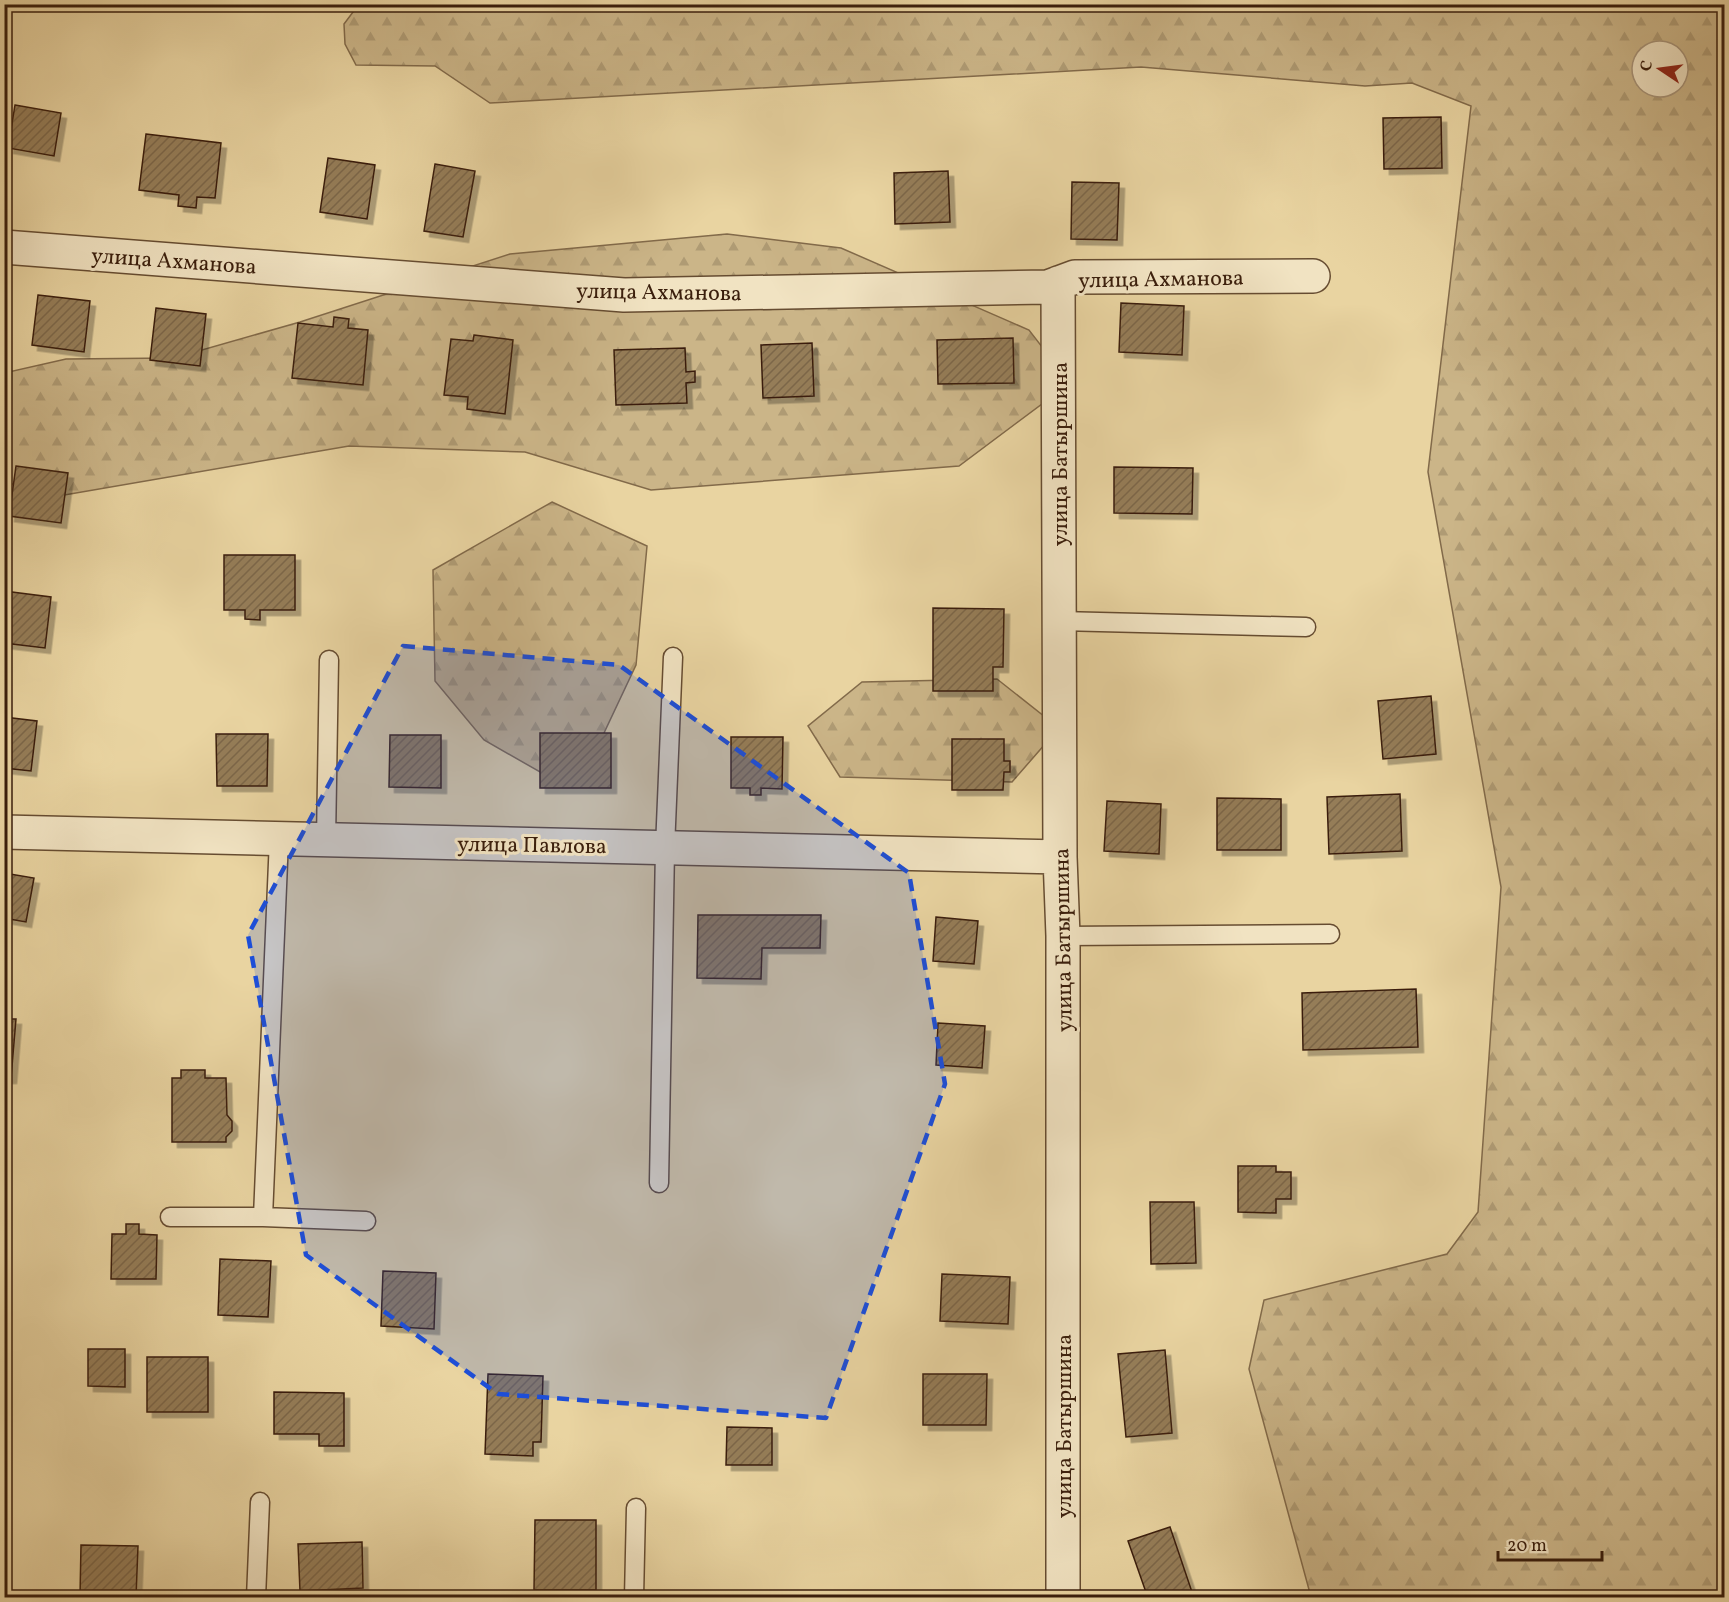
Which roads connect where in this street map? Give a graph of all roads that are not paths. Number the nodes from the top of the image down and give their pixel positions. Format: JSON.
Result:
{"nodes":[{"id":1,"x":4,"y":247,"type":"edge"},
{"id":2,"x":1313,"y":276,"type":"dead end"},
{"id":3,"x":1058,"y":283,"type":"junction"},
{"id":4,"x":1059,"y":621,"type":"junction"},
{"id":5,"x":1306,"y":627,"type":"dead end"},
{"id":6,"x":673,"y":657,"type":"dead end"},
{"id":7,"x":329,"y":660,"type":"dead end"},
{"id":8,"x":4,"y":832,"type":"edge"},
{"id":9,"x":279,"y":839,"type":"junction"},
{"id":10,"x":326,"y":840,"type":"junction"},
{"id":11,"x":665,"y":848,"type":"junction"},
{"id":12,"x":1060,"y":857,"type":"junction"},
{"id":13,"x":1330,"y":934,"type":"dead end"},
{"id":14,"x":1063,"y":936,"type":"junction"},
{"id":15,"x":660,"y":1183,"type":"dead end"},
{"id":16,"x":170,"y":1217,"type":"dead end"},
{"id":17,"x":263,"y":1217,"type":"junction"},
{"id":18,"x":366,"y":1221,"type":"dead end"},
{"id":19,"x":260,"y":1502,"type":"dead end"},
{"id":20,"x":636,"y":1508,"type":"dead end"},
{"id":21,"x":256,"y":1598,"type":"edge"},
{"id":22,"x":634,"y":1598,"type":"edge"},
{"id":23,"x":1063,"y":1598,"type":"edge"}],
"edges":[{"from":1,"to":3,"type":"street","name":"улица Ахманова"},
{"from":2,"to":3,"type":"street","name":"улица Ахманова"},
{"from":3,"to":4,"type":"street","name":"улица Батыршина"},
{"from":4,"to":5,"type":"lane"},
{"from":4,"to":12,"type":"street","name":"улица Батыршина"},
{"from":6,"to":11,"type":"lane"},
{"from":7,"to":10,"type":"lane"},
{"from":8,"to":9,"type":"street","name":"улица Павлова"},
{"from":9,"to":10,"type":"street","name":"улица Павлова"},
{"from":9,"to":17,"type":"lane"},
{"from":10,"to":11,"type":"street","name":"улица Павлова"},
{"from":11,"to":12,"type":"street","name":"улица Павлова"},
{"from":11,"to":15,"type":"lane"},
{"from":12,"to":14,"type":"street","name":"улица Батыршина"},
{"from":13,"to":14,"type":"lane"},
{"from":14,"to":23,"type":"street","name":"улица Батыршина"},
{"from":16,"to":17,"type":"lane"},
{"from":17,"to":18,"type":"lane"},
{"from":19,"to":21,"type":"lane"},
{"from":20,"to":22,"type":"lane"}]}
